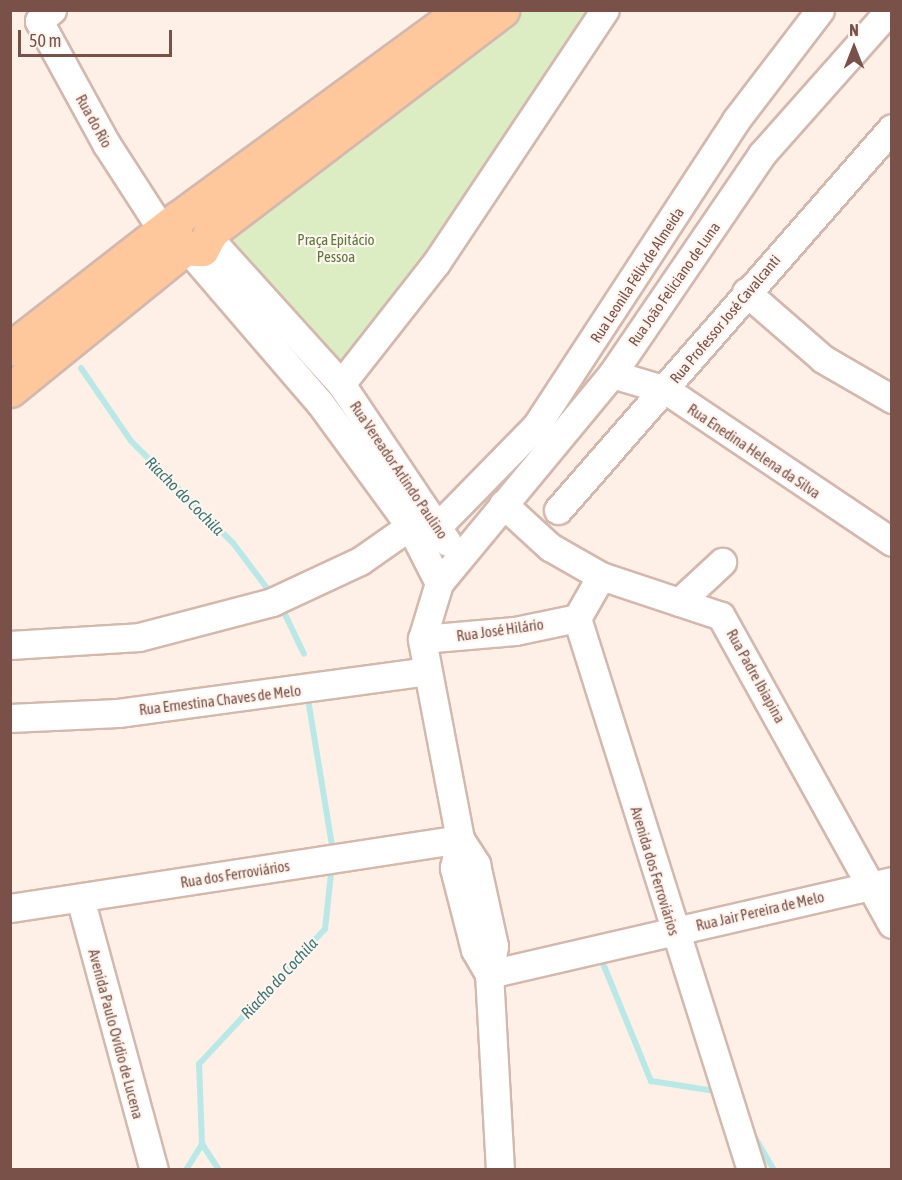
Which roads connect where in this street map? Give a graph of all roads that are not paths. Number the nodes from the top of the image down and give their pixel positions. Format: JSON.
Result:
{"nodes":[{"id":1,"x":52,"y":10,"type":"edge"},
{"id":2,"x":463,"y":10,"type":"edge"},
{"id":3,"x":502,"y":10,"type":"edge"},
{"id":4,"x":605,"y":10,"type":"edge"},
{"id":5,"x":820,"y":10,"type":"edge"},
{"id":6,"x":889,"y":12,"type":"edge"},
{"id":7,"x":891,"y":128,"type":"edge"},
{"id":8,"x":188,"y":235,"type":"junction"},
{"id":9,"x":746,"y":292,"type":"junction"},
{"id":10,"x":10,"y":349,"type":"edge"},
{"id":11,"x":612,"y":374,"type":"junction"},
{"id":12,"x":341,"y":384,"type":"junction"},
{"id":13,"x":10,"y":390,"type":"edge"},
{"id":14,"x":666,"y":390,"type":"junction"},
{"id":15,"x":889,"y":393,"type":"edge"},
{"id":16,"x":320,"y":403,"type":"junction"},
{"id":17,"x":503,"y":504,"type":"junction"},
{"id":18,"x":558,"y":510,"type":"dead end"},
{"id":19,"x":410,"y":526,"type":"junction"},
{"id":20,"x":446,"y":540,"type":"junction"},
{"id":21,"x":891,"y":542,"type":"edge"},
{"id":22,"x":722,"y":562,"type":"dead end"},
{"id":23,"x":601,"y":576,"type":"junction"},
{"id":24,"x":439,"y":583,"type":"junction"},
{"id":25,"x":679,"y":602,"type":"junction"},
{"id":26,"x":577,"y":618,"type":"junction"},
{"id":27,"x":422,"y":639,"type":"junction"},
{"id":28,"x":10,"y":645,"type":"edge"},
{"id":29,"x":427,"y":671,"type":"junction"},
{"id":30,"x":10,"y":718,"type":"edge"},
{"id":31,"x":460,"y":839,"type":"junction"},
{"id":32,"x":879,"y":883,"type":"edge"},
{"id":33,"x":80,"y":898,"type":"junction"},
{"id":34,"x":10,"y":908,"type":"edge"},
{"id":35,"x":891,"y":924,"type":"edge"},
{"id":36,"x":674,"y":931,"type":"junction"},
{"id":37,"x":489,"y":974,"type":"junction"},
{"id":38,"x":154,"y":1170,"type":"edge"},
{"id":39,"x":500,"y":1170,"type":"edge"},
{"id":40,"x":751,"y":1170,"type":"edge"}],
"edges":[{"from":1,"to":8,"type":"street","name":"Rua do Rio"},
{"from":2,"to":8,"type":"main road"},
{"from":3,"to":8,"type":"main road"},
{"from":4,"to":12,"type":"street"},
{"from":5,"to":20,"type":"street","name":"Rua Leonila Félix de Almeida"},
{"from":6,"to":11,"type":"street","name":"Rua João Feliciano de Luna"},
{"from":7,"to":9,"type":"street","name":"Rua Professor José Cavalcanti"},
{"from":8,"to":10,"type":"main road"},
{"from":8,"to":12,"type":"street"},
{"from":8,"to":13,"type":"main road"},
{"from":8,"to":16,"type":"street"},
{"from":9,"to":14,"type":"street","name":"Rua Professor José Cavalcanti"},
{"from":9,"to":15,"type":"street"},
{"from":11,"to":14,"type":"street","name":"Rua Enedina Helena da Silva"},
{"from":11,"to":17,"type":"street","name":"Rua João Feliciano de Luna"},
{"from":12,"to":16,"type":"street"},
{"from":12,"to":20,"type":"street","name":"Rua Vereador Arlindo Paulino"},
{"from":14,"to":18,"type":"street","name":"Rua Professor José Cavalcanti"},
{"from":14,"to":21,"type":"street","name":"Rua Enedina Helena da Silva"},
{"from":16,"to":19,"type":"street","name":"Rua Vereador Arlindo Paulino"},
{"from":17,"to":20,"type":"street","name":"Rua João Feliciano de Luna"},
{"from":17,"to":23,"type":"street","name":"Rua Padre Ibiapina"},
{"from":19,"to":24,"type":"street","name":"Rua Vereador Arlindo Paulino"},
{"from":19,"to":28,"type":"street"},
{"from":20,"to":24,"type":"street"},
{"from":22,"to":25,"type":"street"},
{"from":23,"to":25,"type":"street","name":"Rua Padre Ibiapina"},
{"from":23,"to":26,"type":"street"},
{"from":24,"to":27,"type":"street"},
{"from":25,"to":32,"type":"street","name":"Rua Padre Ibiapina"},
{"from":26,"to":27,"type":"street","name":"Rua José Hilário"},
{"from":26,"to":36,"type":"street","name":"Avenida dos Ferroviários"},
{"from":27,"to":29,"type":"street"},
{"from":29,"to":30,"type":"street","name":"Rua Ernestina Chaves de Melo"},
{"from":29,"to":31,"type":"street"},
{"from":31,"to":33,"type":"street","name":"Rua dos Ferroviários"},
{"from":31,"to":37,"type":"street"},
{"from":32,"to":35,"type":"street","name":"Rua Padre Ibiapina"},
{"from":32,"to":36,"type":"street","name":"Rua Jair Pereira de Melo"},
{"from":33,"to":34,"type":"street","name":"Rua dos Ferroviários"},
{"from":33,"to":38,"type":"street","name":"Avenida Paulo Ovídio de Lucena"},
{"from":36,"to":37,"type":"street","name":"Rua Jair Pereira de Melo"},
{"from":36,"to":40,"type":"street","name":"Avenida dos Ferroviários"},
{"from":37,"to":39,"type":"street"}]}
